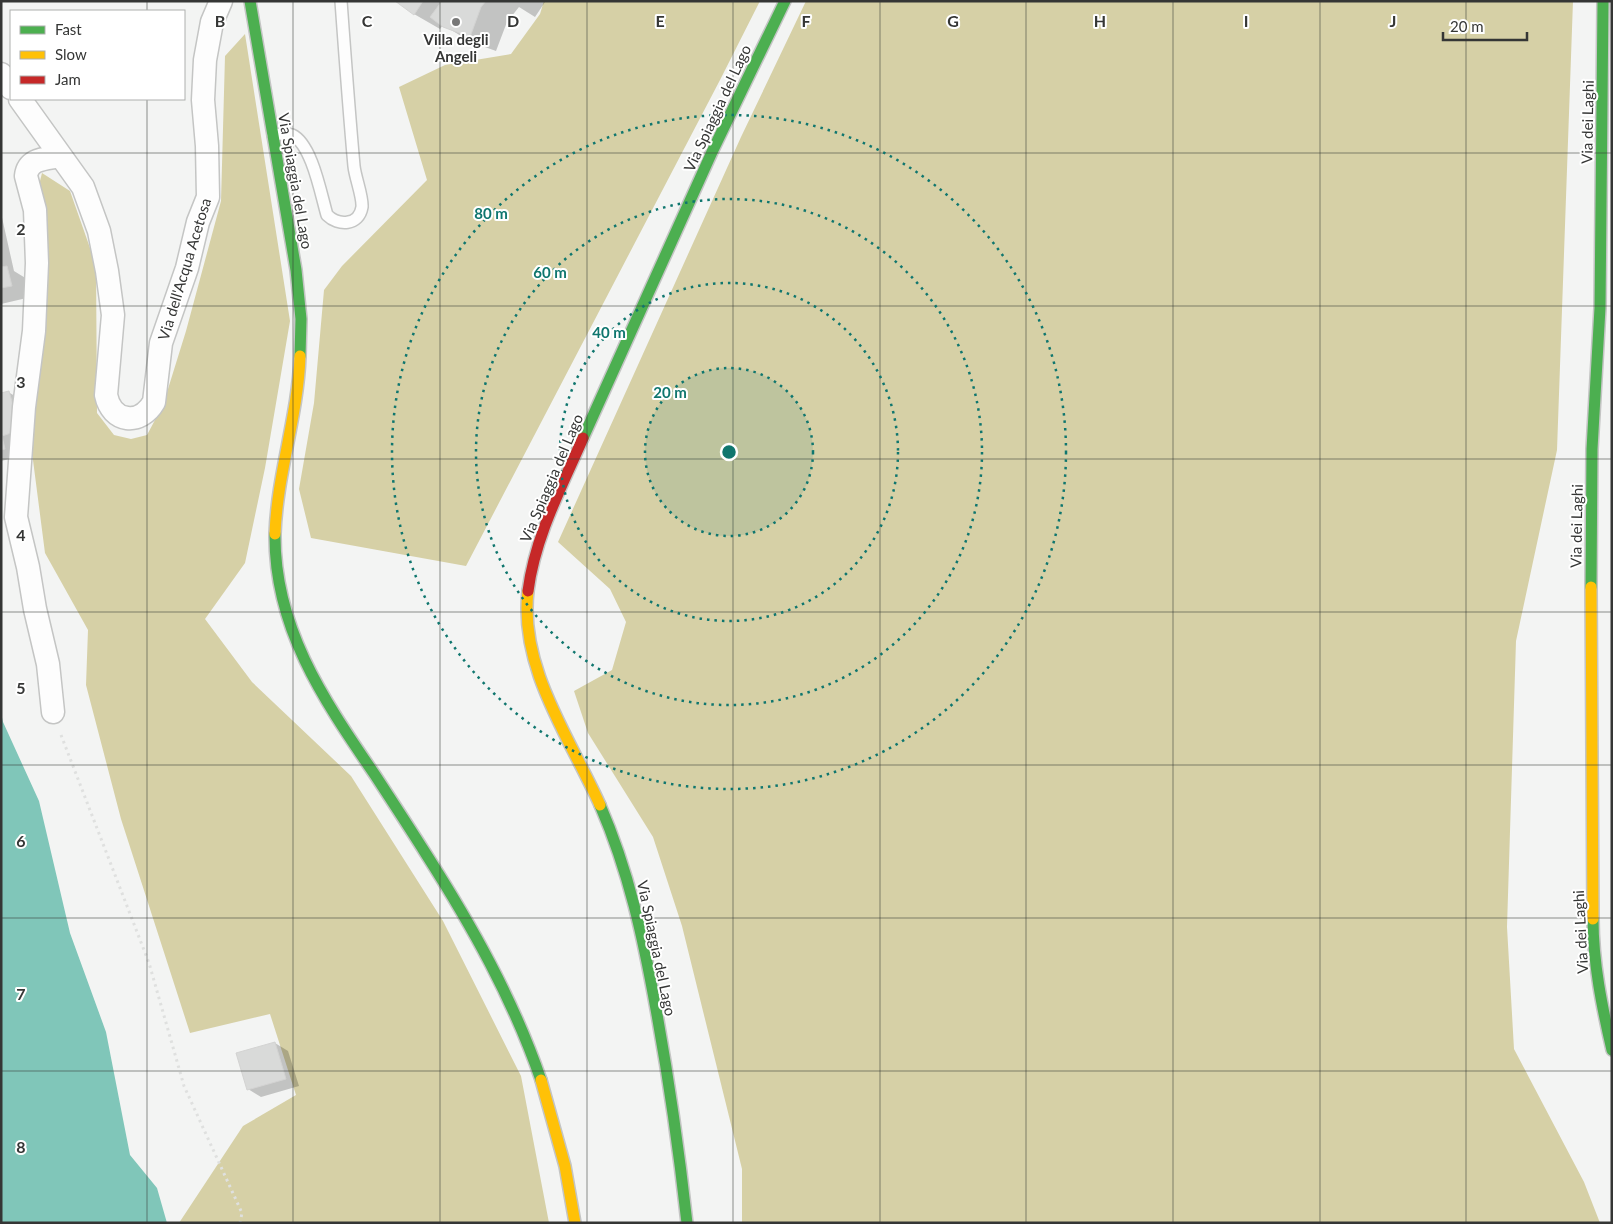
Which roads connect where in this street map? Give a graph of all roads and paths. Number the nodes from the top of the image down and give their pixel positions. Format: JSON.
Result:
{"nodes":[{"id":1,"x":222,"y":1,"type":"edge"},
{"id":2,"x":250,"y":1,"type":"edge"},
{"id":3,"x":341,"y":1,"type":"edge"},
{"id":4,"x":786,"y":1,"type":"edge"},
{"id":5,"x":1603,"y":1,"type":"edge"},
{"id":6,"x":1,"y":74,"type":"edge"},
{"id":7,"x":10,"y":87,"type":"edge"},
{"id":8,"x":21,"y":100,"type":"edge"},
{"id":9,"x":273,"y":135,"type":"junction"},
{"id":10,"x":60,"y":156,"type":"junction"},
{"id":11,"x":53,"y":712,"type":"joint"},
{"id":12,"x":1612,"y":1050,"type":"edge"},
{"id":13,"x":240,"y":1223,"type":"edge"},
{"id":14,"x":575,"y":1223,"type":"edge"},
{"id":15,"x":687,"y":1223,"type":"edge"}],
"edges":[{"from":1,"to":10,"type":"street","name":"Via dell'Acqua Acetosa"},
{"from":2,"to":9,"type":"street","name":"Via Spiaggia del Lago"},
{"from":3,"to":9,"type":"lane"},
{"from":4,"to":15,"type":"street","name":"Via Spiaggia del Lago"},
{"from":5,"to":12,"type":"street","name":"Via dei Laghi"},
{"from":6,"to":7,"type":"street"},
{"from":8,"to":10,"type":"street","name":"Via dell'Acqua Acetosa"},
{"from":9,"to":14,"type":"street","name":"Via Spiaggia del Lago"},
{"from":10,"to":11,"type":"street"},
{"from":11,"to":13,"type":"path"}]}
